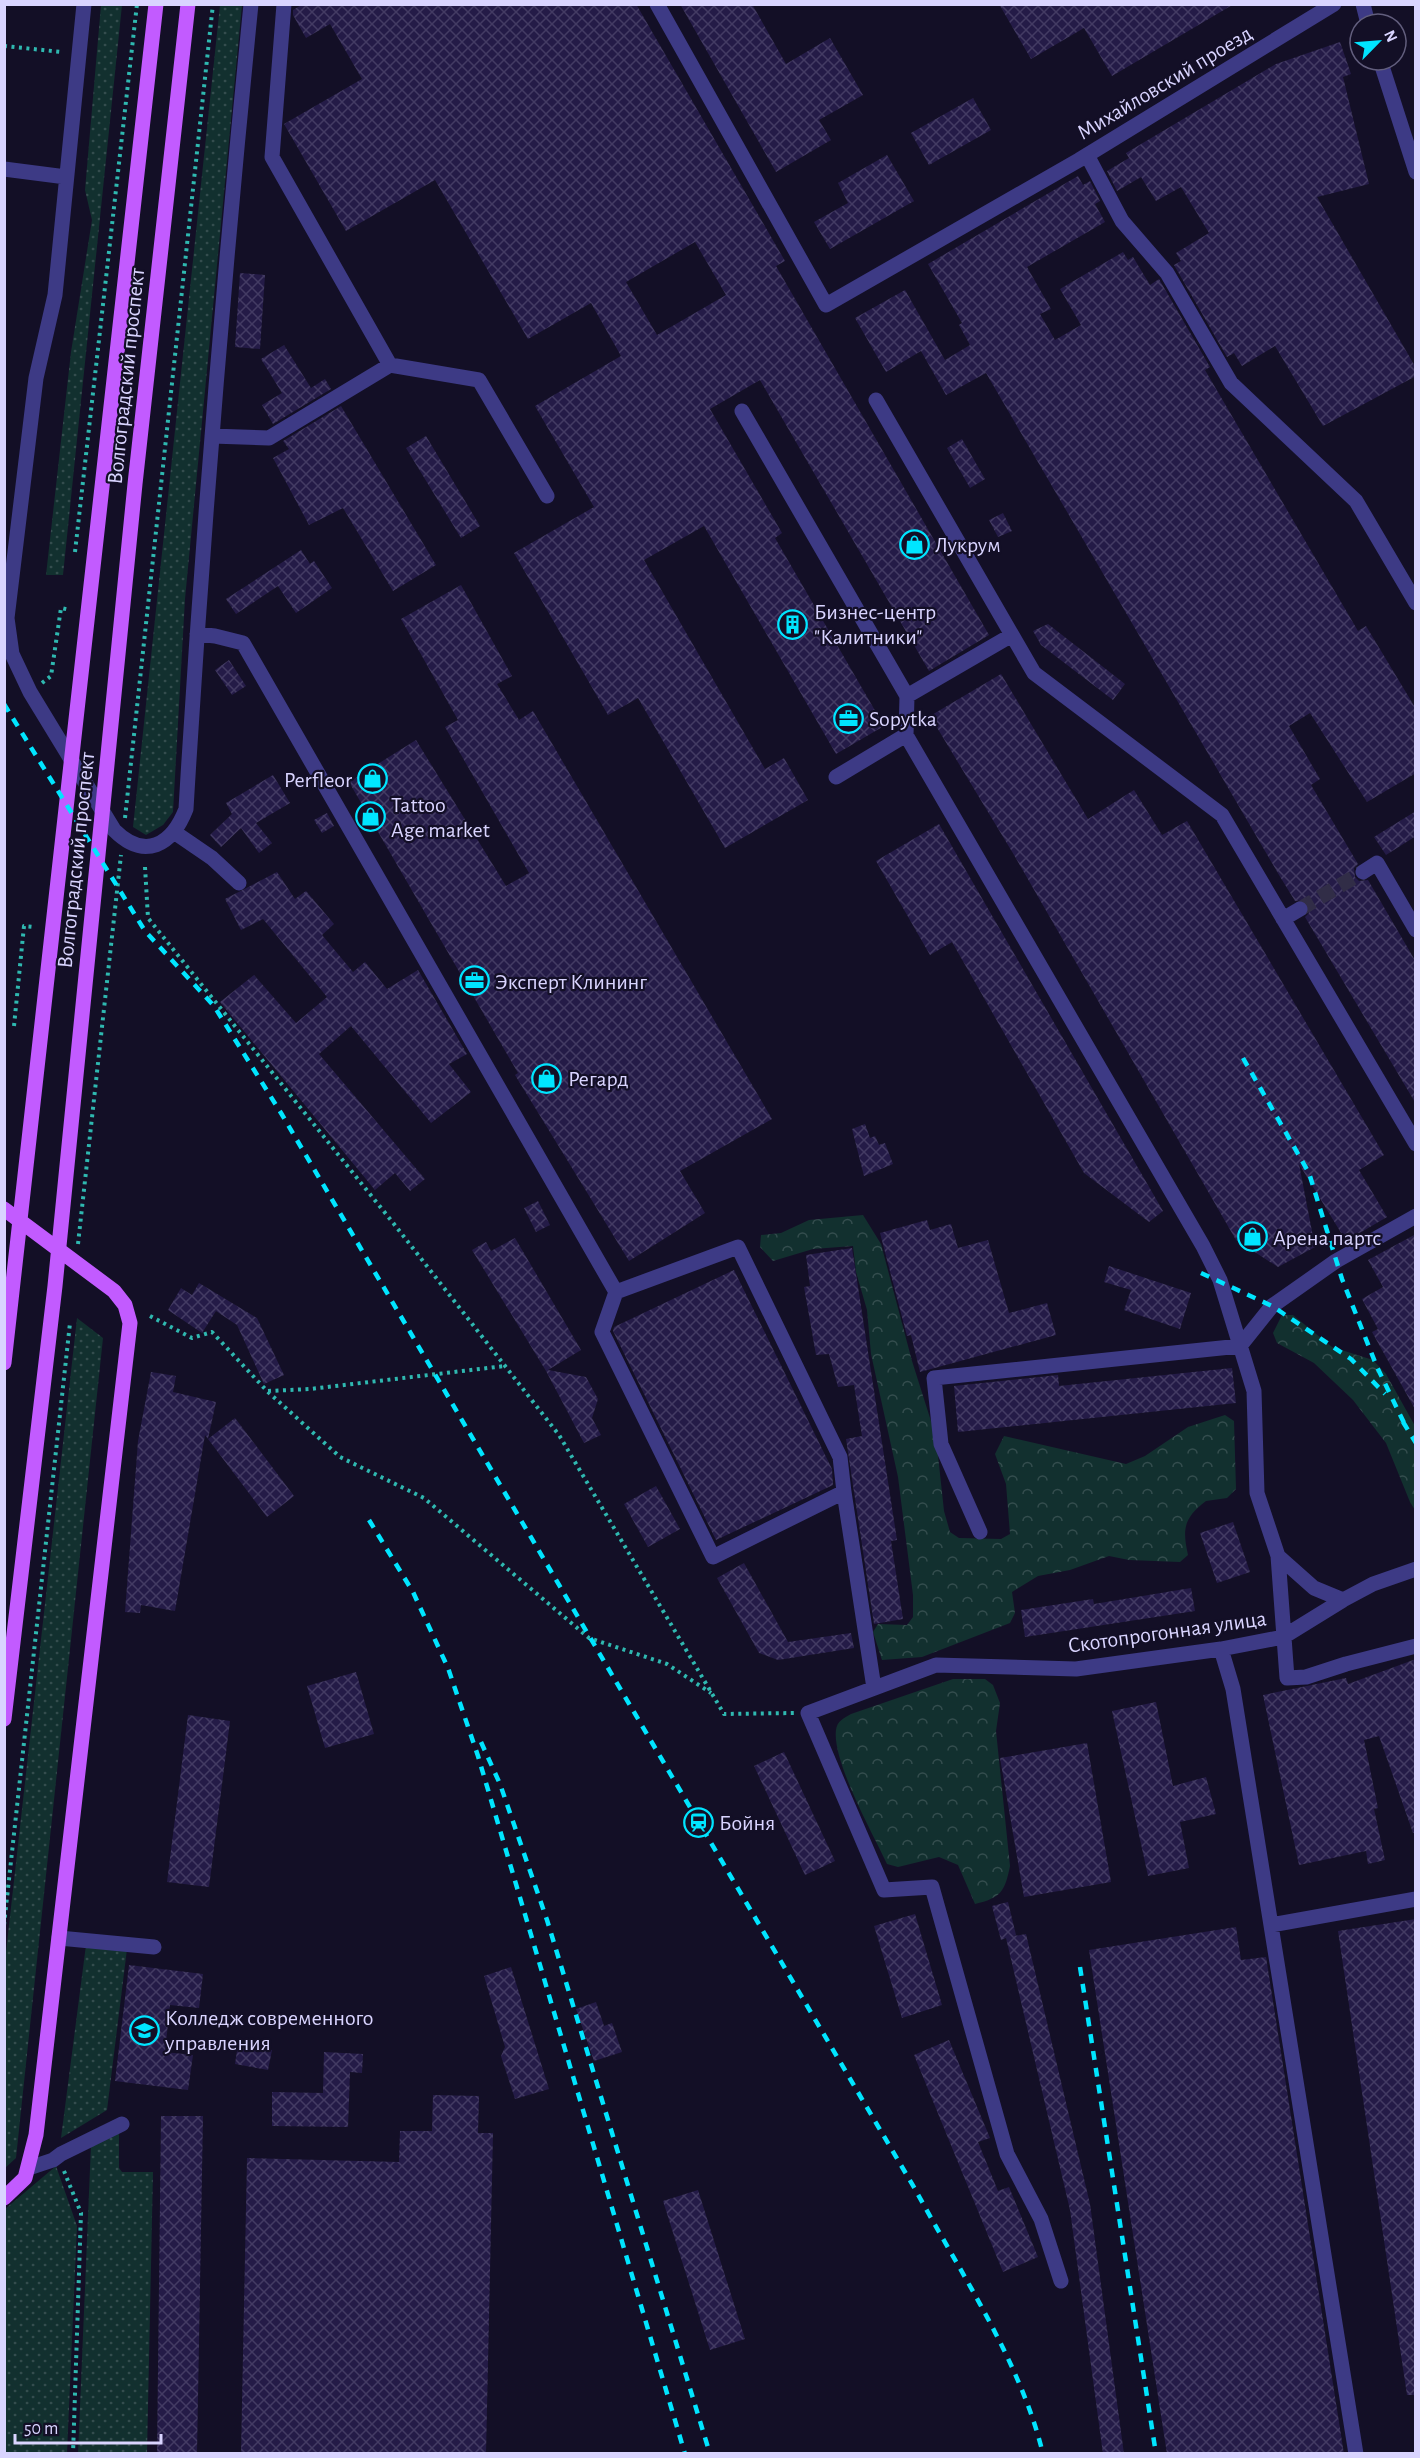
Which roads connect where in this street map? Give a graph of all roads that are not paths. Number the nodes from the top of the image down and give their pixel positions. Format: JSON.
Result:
{"nodes":[{"id":1,"x":84,"y":4,"type":"edge"},
{"id":2,"x":156,"y":4,"type":"edge"},
{"id":3,"x":188,"y":4,"type":"edge"},
{"id":4,"x":250,"y":4,"type":"edge"},
{"id":5,"x":284,"y":4,"type":"edge"},
{"id":6,"x":657,"y":4,"type":"edge"},
{"id":7,"x":1334,"y":4,"type":"edge"},
{"id":8,"x":1384,"y":72,"type":"edge"},
{"id":9,"x":1083,"y":158,"type":"junction"},
{"id":10,"x":4,"y":169,"type":"edge"},
{"id":11,"x":1416,"y":172,"type":"edge"},
{"id":12,"x":66,"y":177,"type":"junction"},
{"id":13,"x":390,"y":365,"type":"junction"},
{"id":14,"x":876,"y":400,"type":"dead end"},
{"id":15,"x":742,"y":411,"type":"dead end"},
{"id":16,"x":212,"y":436,"type":"junction"},
{"id":17,"x":547,"y":496,"type":"dead end"},
{"id":18,"x":1416,"y":603,"type":"edge"},
{"id":19,"x":197,"y":634,"type":"junction"},
{"id":20,"x":1012,"y":635,"type":"junction"},
{"id":21,"x":907,"y":696,"type":"junction"},
{"id":22,"x":906,"y":735,"type":"junction"},
{"id":23,"x":836,"y":777,"type":"dead end"},
{"id":24,"x":174,"y":832,"type":"junction"},
{"id":25,"x":1363,"y":872,"type":"tunnel mouth"},
{"id":26,"x":239,"y":883,"type":"dead end"},
{"id":27,"x":1300,"y":909,"type":"tunnel mouth"},
{"id":28,"x":1283,"y":919,"type":"junction"},
{"id":29,"x":1416,"y":930,"type":"edge"},
{"id":30,"x":1416,"y":1144,"type":"edge"},
{"id":31,"x":4,"y":1209,"type":"edge"},
{"id":32,"x":1416,"y":1216,"type":"edge"},
{"id":33,"x":616,"y":1292,"type":"junction"},
{"id":34,"x":1240,"y":1346,"type":"junction"},
{"id":35,"x":4,"y":1363,"type":"edge"},
{"id":36,"x":844,"y":1492,"type":"junction"},
{"id":37,"x":980,"y":1532,"type":"dead end"},
{"id":38,"x":1278,"y":1556,"type":"junction"},
{"id":39,"x":1416,"y":1569,"type":"edge"},
{"id":40,"x":1343,"y":1600,"type":"junction"},
{"id":41,"x":1283,"y":1637,"type":"junction"},
{"id":42,"x":1416,"y":1646,"type":"edge"},
{"id":43,"x":1221,"y":1649,"type":"junction"},
{"id":44,"x":874,"y":1688,"type":"junction"},
{"id":45,"x":4,"y":1719,"type":"edge"},
{"id":46,"x":1416,"y":1899,"type":"edge"},
{"id":47,"x":1271,"y":1924,"type":"junction"},
{"id":48,"x":59,"y":1938,"type":"junction"},
{"id":49,"x":154,"y":1947,"type":"dead end"},
{"id":50,"x":122,"y":2124,"type":"dead end"},
{"id":51,"x":27,"y":2173,"type":"junction"},
{"id":52,"x":4,"y":2189,"type":"edge"},
{"id":53,"x":4,"y":2198,"type":"edge"},
{"id":54,"x":1061,"y":2281,"type":"dead end"},
{"id":55,"x":1356,"y":2454,"type":"edge"}],
"edges":[{"from":1,"to":12,"type":"street"},
{"from":2,"to":35,"type":"main road","name":"Волгоградский проспект"},
{"from":3,"to":45,"type":"main road","name":"Волгоградский проспект"},
{"from":4,"to":16,"type":"street"},
{"from":5,"to":13,"type":"street"},
{"from":6,"to":9,"type":"street","name":"Михайловский проезд"},
{"from":7,"to":9,"type":"street","name":"Михайловский проезд"},
{"from":8,"to":11,"type":"street"},
{"from":9,"to":18,"type":"street"},
{"from":10,"to":12,"type":"street"},
{"from":12,"to":24,"type":"street"},
{"from":13,"to":16,"type":"street"},
{"from":13,"to":17,"type":"street"},
{"from":14,"to":20,"type":"street"},
{"from":15,"to":21,"type":"street"},
{"from":16,"to":19,"type":"street"},
{"from":19,"to":24,"type":"street"},
{"from":19,"to":33,"type":"street"},
{"from":20,"to":21,"type":"street"},
{"from":20,"to":28,"type":"street"},
{"from":21,"to":22,"type":"street"},
{"from":22,"to":23,"type":"street"},
{"from":22,"to":34,"type":"street"},
{"from":24,"to":26,"type":"street"},
{"from":25,"to":29,"type":"street"},
{"from":27,"to":28,"type":"street"},
{"from":28,"to":30,"type":"street"},
{"from":31,"to":48,"type":"main road"},
{"from":32,"to":34,"type":"street"},
{"from":33,"to":36,"type":"street"},
{"from":33,"to":36,"type":"street"},
{"from":34,"to":37,"type":"street"},
{"from":34,"to":38,"type":"street"},
{"from":36,"to":44,"type":"street"},
{"from":38,"to":40,"type":"street"},
{"from":38,"to":41,"type":"street"},
{"from":39,"to":40,"type":"street","name":"Скотопрогонная улица"},
{"from":40,"to":41,"type":"street","name":"Скотопрогонная улица"},
{"from":41,"to":42,"type":"street"},
{"from":41,"to":43,"type":"street","name":"Скотопрогонная улица"},
{"from":43,"to":44,"type":"street","name":"Скотопрогонная улица"},
{"from":43,"to":47,"type":"street"},
{"from":44,"to":54,"type":"street","name":"Скотопрогонная улица"},
{"from":46,"to":47,"type":"street"},
{"from":47,"to":55,"type":"street"},
{"from":48,"to":49,"type":"street"},
{"from":48,"to":51,"type":"main road"},
{"from":50,"to":51,"type":"street"},
{"from":51,"to":52,"type":"main road"},
{"from":51,"to":53,"type":"main road"}]}
